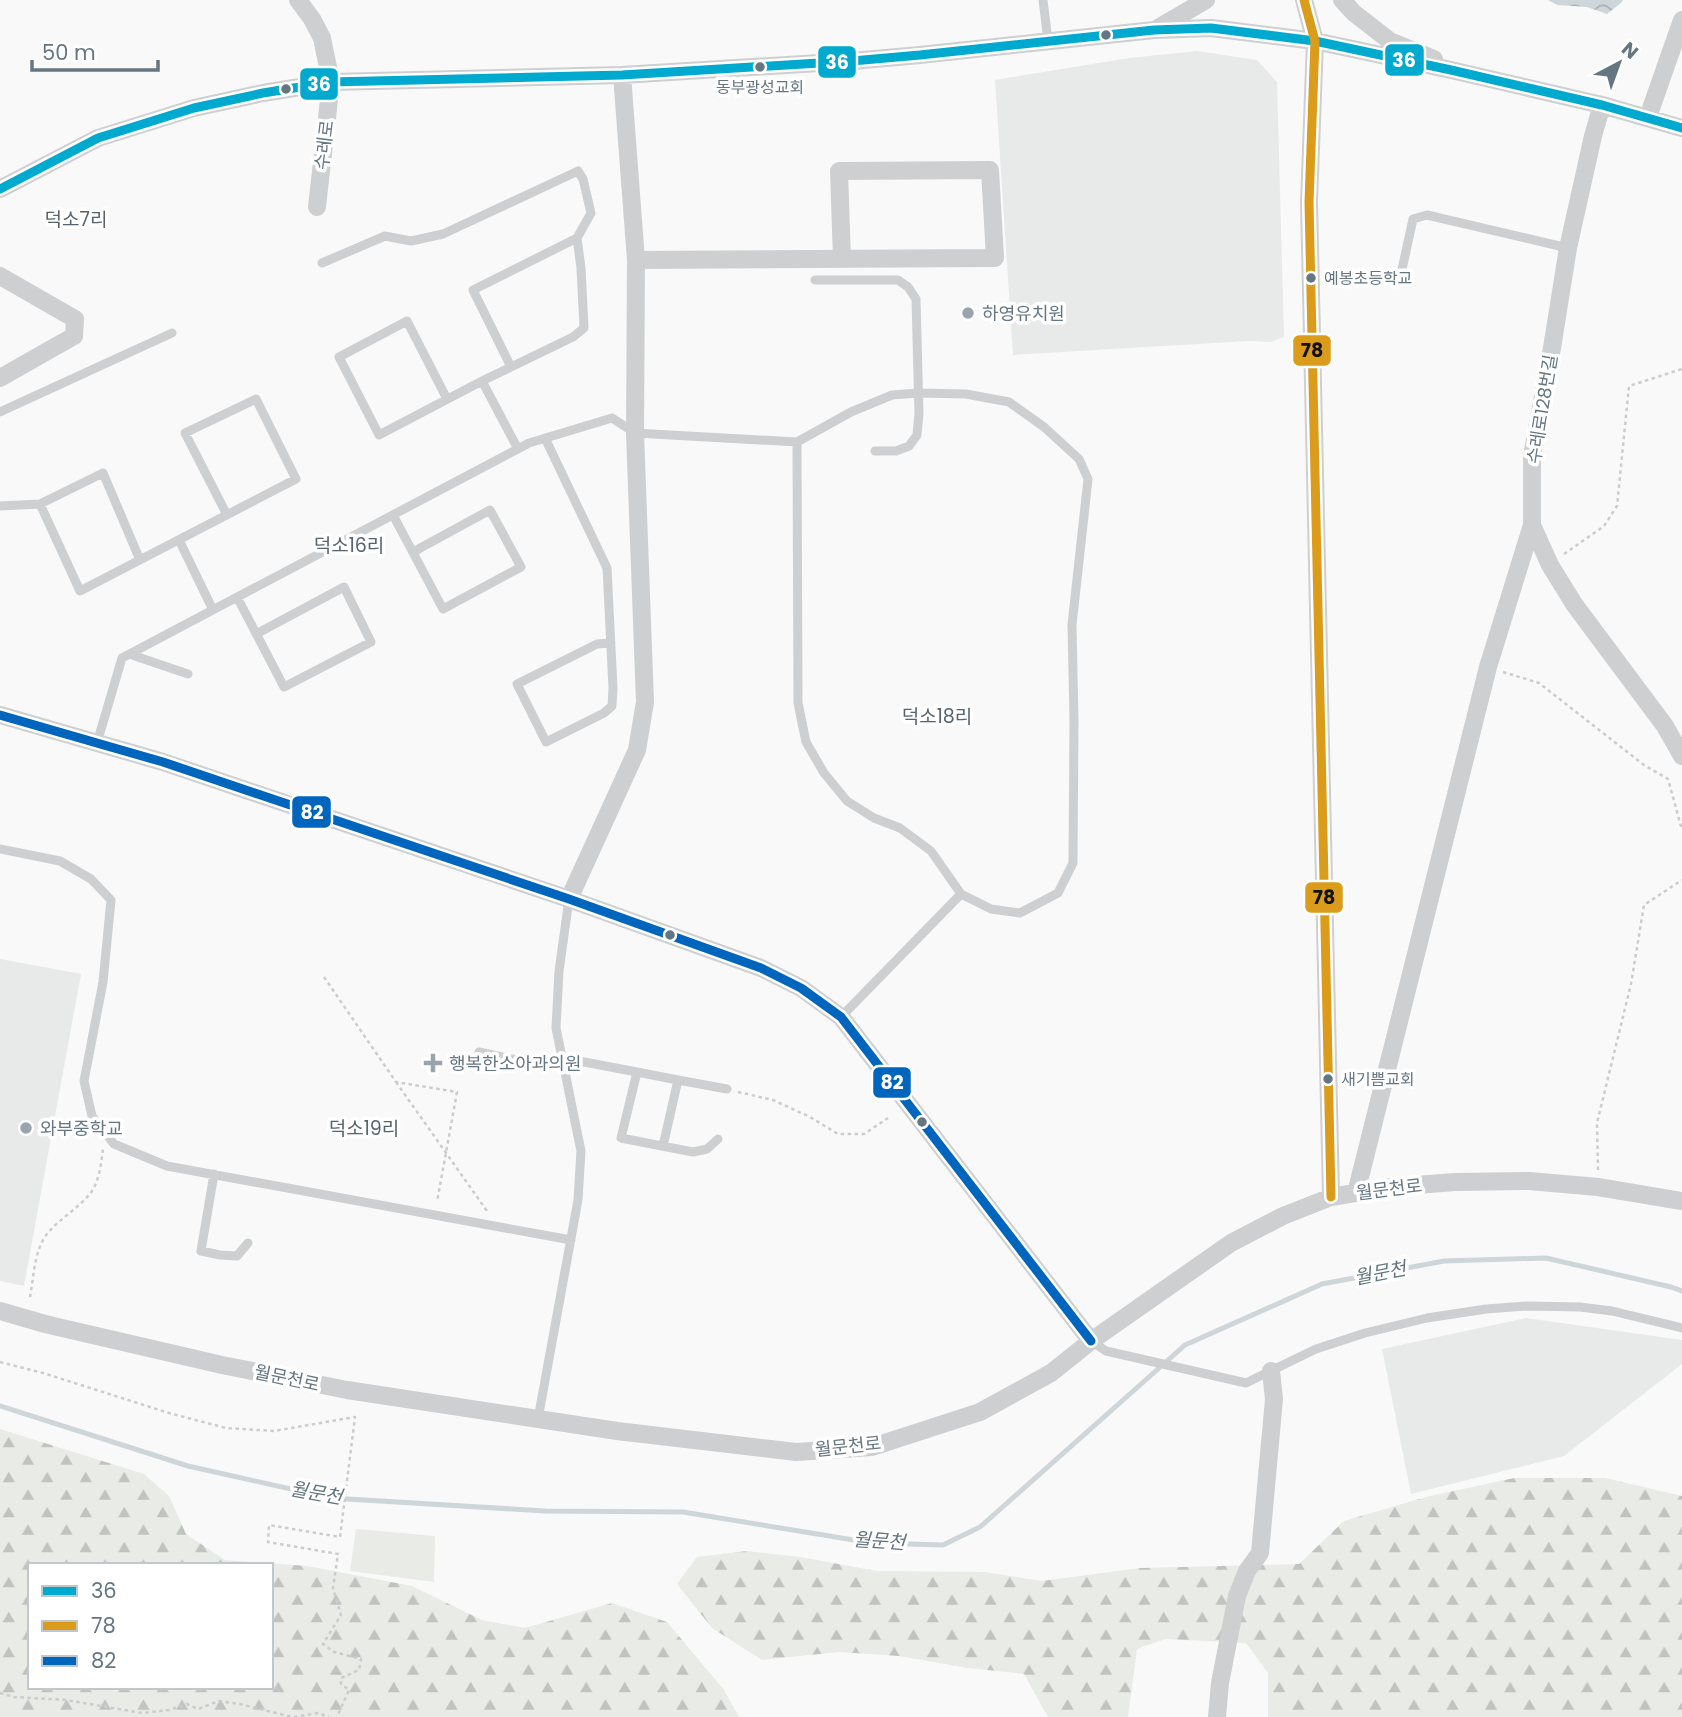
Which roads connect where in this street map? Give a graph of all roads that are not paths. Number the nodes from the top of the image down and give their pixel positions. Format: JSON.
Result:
{"nodes":[{"id":1,"x":298,"y":0,"type":"edge"},
{"id":2,"x":1043,"y":0,"type":"edge"},
{"id":3,"x":1206,"y":0,"type":"edge"},
{"id":4,"x":1304,"y":0,"type":"edge"},
{"id":5,"x":1342,"y":0,"type":"edge"},
{"id":6,"x":1682,"y":20,"type":"edge"},
{"id":7,"x":1154,"y":30,"type":"junction"},
{"id":8,"x":1048,"y":41,"type":"junction"},
{"id":9,"x":1315,"y":41,"type":"junction"},
{"id":10,"x":1451,"y":70,"type":"junction"},
{"id":11,"x":622,"y":75,"type":"junction"},
{"id":12,"x":331,"y":82,"type":"junction"},
{"id":13,"x":1602,"y":105,"type":"junction"},
{"id":14,"x":1648,"y":117,"type":"junction"},
{"id":15,"x":1682,"y":128,"type":"edge"},
{"id":16,"x":0,"y":189,"type":"edge"},
{"id":17,"x":317,"y":207,"type":"dead end"},
{"id":18,"x":577,"y":238,"type":"junction"},
{"id":19,"x":1568,"y":248,"type":"junction"},
{"id":20,"x":842,"y":259,"type":"junction"},
{"id":21,"x":636,"y":260,"type":"junction"},
{"id":22,"x":322,"y":262,"type":"dead end"},
{"id":23,"x":1401,"y":274,"type":"dead end"},
{"id":24,"x":0,"y":276,"type":"edge"},
{"id":25,"x":815,"y":280,"type":"dead end"},
{"id":26,"x":172,"y":333,"type":"dead end"},
{"id":27,"x":511,"y":367,"type":"junction"},
{"id":28,"x":0,"y":378,"type":"edge"},
{"id":29,"x":482,"y":381,"type":"junction"},
{"id":30,"x":918,"y":393,"type":"junction"},
{"id":31,"x":447,"y":399,"type":"junction"},
{"id":32,"x":0,"y":412,"type":"edge"},
{"id":33,"x":635,"y":433,"type":"junction"},
{"id":34,"x":545,"y":438,"type":"junction"},
{"id":35,"x":797,"y":442,"type":"junction"},
{"id":36,"x":518,"y":449,"type":"junction"},
{"id":37,"x":875,"y":452,"type":"dead end"},
{"id":38,"x":40,"y":504,"type":"junction"},
{"id":39,"x":0,"y":506,"type":"edge"},
{"id":40,"x":227,"y":515,"type":"junction"},
{"id":41,"x":393,"y":515,"type":"junction"},
{"id":42,"x":1532,"y":525,"type":"junction"},
{"id":43,"x":179,"y":540,"type":"junction"},
{"id":44,"x":413,"y":552,"type":"junction"},
{"id":45,"x":140,"y":560,"type":"junction"},
{"id":46,"x":237,"y":597,"type":"junction"},
{"id":47,"x":213,"y":610,"type":"junction"},
{"id":48,"x":256,"y":634,"type":"junction"},
{"id":49,"x":611,"y":643,"type":"junction"},
{"id":50,"x":130,"y":654,"type":"junction"},
{"id":51,"x":188,"y":674,"type":"dead end"},
{"id":52,"x":0,"y":715,"type":"edge"},
{"id":53,"x":97,"y":743,"type":"junction"},
{"id":54,"x":1682,"y":756,"type":"edge"},
{"id":55,"x":0,"y":849,"type":"edge"},
{"id":56,"x":961,"y":894,"type":"junction"},
{"id":57,"x":569,"y":899,"type":"junction"},
{"id":58,"x":841,"y":1017,"type":"junction"},
{"id":59,"x":479,"y":1052,"type":"dead end"},
{"id":60,"x":563,"y":1058,"type":"junction"},
{"id":61,"x":637,"y":1072,"type":"junction"},
{"id":62,"x":678,"y":1080,"type":"junction"},
{"id":63,"x":727,"y":1089,"type":"road end"},
{"id":64,"x":718,"y":1139,"type":"dead end"},
{"id":65,"x":663,"y":1146,"type":"junction"},
{"id":66,"x":214,"y":1174,"type":"junction"},
{"id":67,"x":1356,"y":1193,"type":"junction"},
{"id":68,"x":1331,"y":1198,"type":"junction"},
{"id":69,"x":1682,"y":1201,"type":"edge"},
{"id":70,"x":570,"y":1240,"type":"junction"},
{"id":71,"x":248,"y":1243,"type":"dead end"},
{"id":72,"x":0,"y":1311,"type":"edge"},
{"id":73,"x":1682,"y":1328,"type":"edge"},
{"id":74,"x":1098,"y":1346,"type":"junction"},
{"id":75,"x":1270,"y":1371,"type":"junction"},
{"id":76,"x":538,"y":1419,"type":"junction"},
{"id":77,"x":1217,"y":1717,"type":"edge"}],
"edges":[{"from":1,"to":12,"type":"street","name":"수레로"},
{"from":2,"to":8,"type":"lane"},
{"from":3,"to":7,"type":"street"},
{"from":4,"to":9,"type":"street"},
{"from":5,"to":10,"type":"street"},
{"from":6,"to":14,"type":"street"},
{"from":7,"to":8,"type":"street"},
{"from":7,"to":9,"type":"street"},
{"from":8,"to":11,"type":"street"},
{"from":9,"to":10,"type":"street"},
{"from":9,"to":68,"type":"street"},
{"from":10,"to":13,"type":"street"},
{"from":11,"to":12,"type":"street"},
{"from":11,"to":21,"type":"street"},
{"from":12,"to":16,"type":"street"},
{"from":12,"to":17,"type":"street","name":"수레로"},
{"from":13,"to":14,"type":"street"},
{"from":13,"to":19,"type":"street","name":"수레로128번길"},
{"from":14,"to":15,"type":"street"},
{"from":18,"to":22,"type":"lane"},
{"from":18,"to":27,"type":"lane"},
{"from":18,"to":27,"type":"lane"},
{"from":19,"to":23,"type":"lane"},
{"from":19,"to":42,"type":"street","name":"수레로128번길"},
{"from":20,"to":20,"type":"street"},
{"from":20,"to":21,"type":"street"},
{"from":21,"to":33,"type":"street"},
{"from":24,"to":28,"type":"street"},
{"from":25,"to":30,"type":"lane"},
{"from":26,"to":32,"type":"lane"},
{"from":27,"to":29,"type":"lane"},
{"from":29,"to":31,"type":"lane"},
{"from":29,"to":36,"type":"lane"},
{"from":30,"to":35,"type":"lane"},
{"from":30,"to":37,"type":"lane"},
{"from":30,"to":56,"type":"lane"},
{"from":31,"to":31,"type":"lane"},
{"from":33,"to":34,"type":"lane"},
{"from":33,"to":35,"type":"lane"},
{"from":33,"to":57,"type":"street"},
{"from":34,"to":36,"type":"lane"},
{"from":34,"to":49,"type":"lane"},
{"from":35,"to":56,"type":"lane"},
{"from":36,"to":41,"type":"lane"},
{"from":38,"to":39,"type":"lane"},
{"from":38,"to":45,"type":"lane"},
{"from":38,"to":45,"type":"lane"},
{"from":40,"to":40,"type":"lane"},
{"from":40,"to":43,"type":"lane"},
{"from":41,"to":44,"type":"lane"},
{"from":41,"to":46,"type":"lane"},
{"from":42,"to":54,"type":"street","name":"수레로128번길"},
{"from":42,"to":67,"type":"street"},
{"from":43,"to":45,"type":"lane"},
{"from":43,"to":47,"type":"lane"},
{"from":44,"to":44,"type":"lane"},
{"from":46,"to":47,"type":"lane"},
{"from":46,"to":48,"type":"lane"},
{"from":47,"to":50,"type":"lane"},
{"from":48,"to":48,"type":"lane"},
{"from":49,"to":49,"type":"lane"},
{"from":50,"to":51,"type":"lane"},
{"from":50,"to":53,"type":"lane"},
{"from":52,"to":53,"type":"street"},
{"from":53,"to":57,"type":"street"},
{"from":55,"to":66,"type":"lane"},
{"from":56,"to":58,"type":"lane"},
{"from":57,"to":58,"type":"street"},
{"from":57,"to":60,"type":"lane"},
{"from":58,"to":74,"type":"street"},
{"from":59,"to":60,"type":"lane"},
{"from":60,"to":61,"type":"lane"},
{"from":60,"to":70,"type":"lane"},
{"from":61,"to":62,"type":"lane"},
{"from":61,"to":65,"type":"lane"},
{"from":62,"to":63,"type":"lane"},
{"from":62,"to":65,"type":"lane"},
{"from":64,"to":65,"type":"lane"},
{"from":66,"to":70,"type":"lane"},
{"from":66,"to":71,"type":"lane"},
{"from":67,"to":68,"type":"street","name":"월문천로"},
{"from":67,"to":69,"type":"street","name":"월문천로"},
{"from":68,"to":74,"type":"street","name":"월문천로"},
{"from":70,"to":76,"type":"lane"},
{"from":72,"to":76,"type":"street","name":"월문천로"},
{"from":73,"to":75,"type":"lane"},
{"from":74,"to":75,"type":"lane"},
{"from":74,"to":76,"type":"street","name":"월문천로"},
{"from":75,"to":77,"type":"street"}]}
